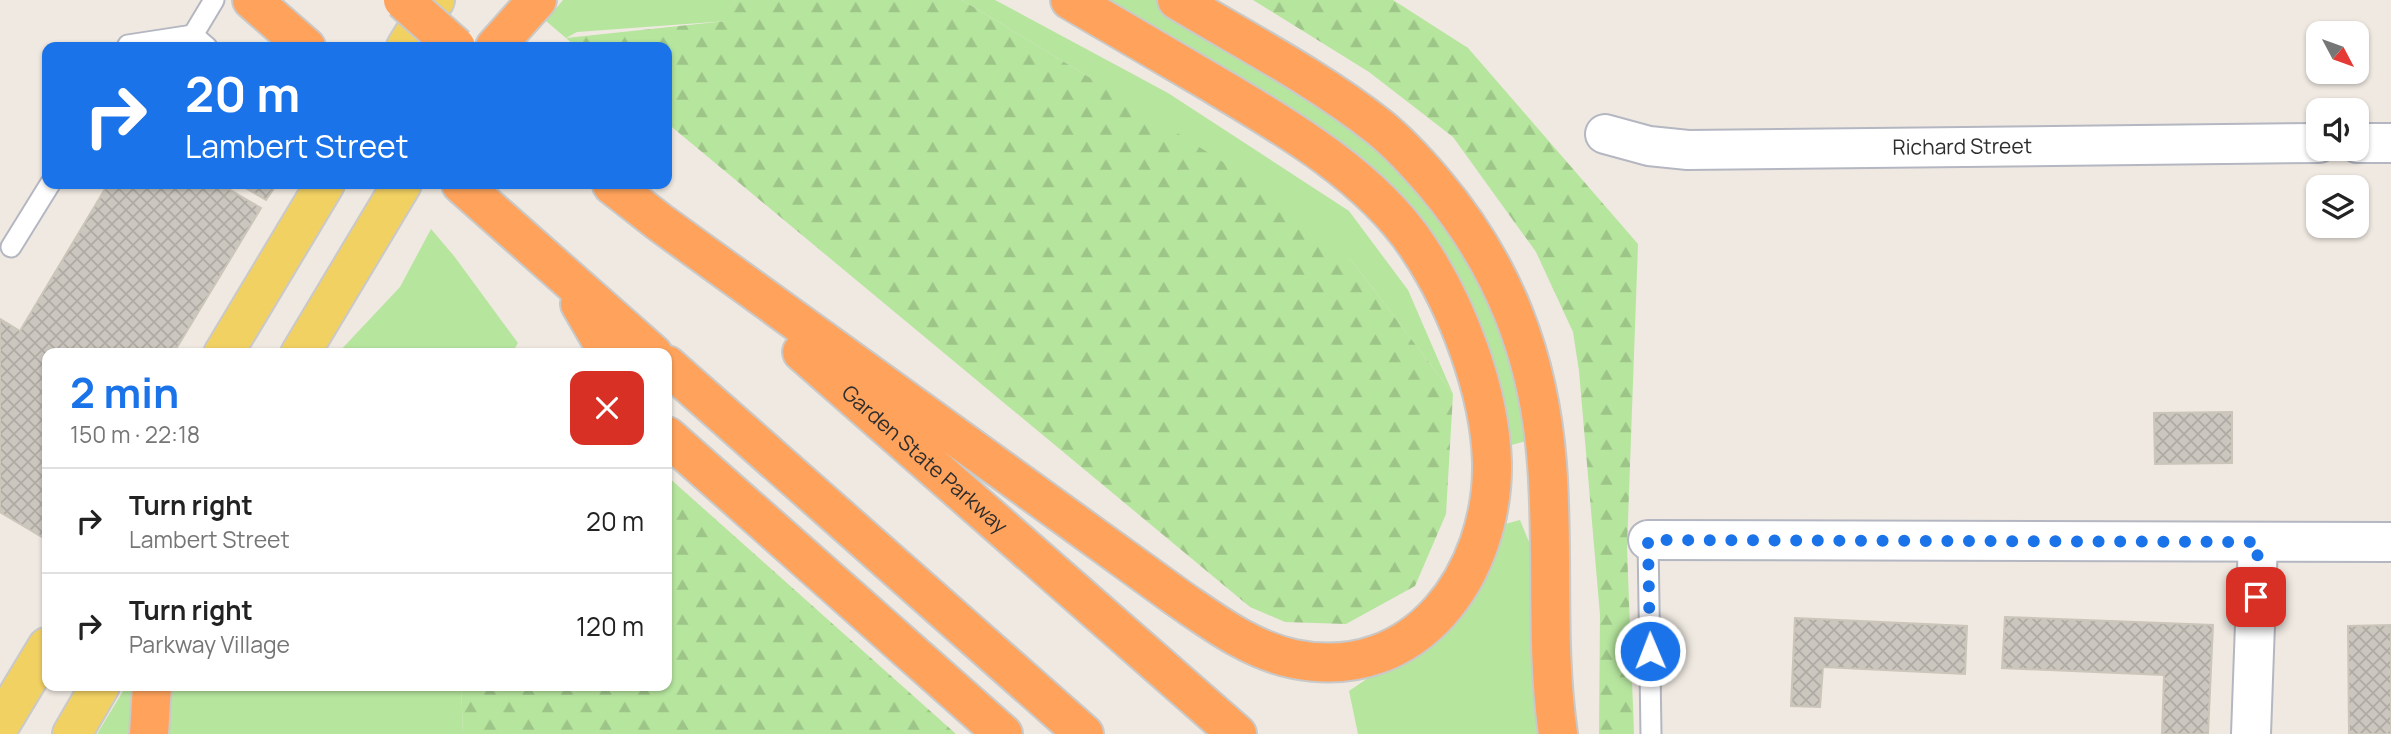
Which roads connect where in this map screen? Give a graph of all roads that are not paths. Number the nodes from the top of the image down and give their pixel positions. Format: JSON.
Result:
{"nodes":[{"id":1,"x":214,"y":0,"type":"edge"},
{"id":2,"x":252,"y":0,"type":"edge"},
{"id":3,"x":403,"y":0,"type":"edge"},
{"id":4,"x":435,"y":0,"type":"edge"},
{"id":5,"x":512,"y":0,"type":"edge"},
{"id":6,"x":537,"y":0,"type":"edge"},
{"id":7,"x":1070,"y":0,"type":"edge"},
{"id":8,"x":1177,"y":0,"type":"edge"},
{"id":9,"x":200,"y":41,"type":"edge"},
{"id":10,"x":182,"y":42,"type":"edge"},
{"id":11,"x":300,"y":42,"type":"edge"},
{"id":12,"x":409,"y":42,"type":"edge"},
{"id":13,"x":450,"y":42,"type":"edge"},
{"id":14,"x":487,"y":42,"type":"edge"},
{"id":15,"x":499,"y":42,"type":"edge"},
{"id":16,"x":1605,"y":134,"type":"dead end"},
{"id":17,"x":2306,"y":143,"type":"edge"},
{"id":18,"x":2369,"y":143,"type":"edge"},
{"id":19,"x":2391,"y":143,"type":"edge"},
{"id":20,"x":47,"y":189,"type":"edge"},
{"id":21,"x":322,"y":189,"type":"edge"},
{"id":22,"x":399,"y":189,"type":"edge"},
{"id":23,"x":466,"y":189,"type":"edge"},
{"id":24,"x":617,"y":189,"type":"edge"},
{"id":25,"x":617,"y":189,"type":"edge"},
{"id":26,"x":10,"y":247,"type":"dead end"},
{"id":27,"x":561,"y":272,"type":"junction"},
{"id":28,"x":227,"y":348,"type":"edge"},
{"id":29,"x":304,"y":348,"type":"edge"},
{"id":30,"x":605,"y":348,"type":"edge"},
{"id":31,"x":646,"y":348,"type":"edge"},
{"id":32,"x":672,"y":369,"type":"edge"},
{"id":33,"x":672,"y":440,"type":"edge"},
{"id":34,"x":1648,"y":540,"type":"joint"},
{"id":35,"x":2258,"y":542,"type":"junction"},
{"id":36,"x":2391,"y":542,"type":"edge"},
{"id":37,"x":42,"y":655,"type":"edge"},
{"id":38,"x":97,"y":691,"type":"edge"},
{"id":39,"x":152,"y":691,"type":"edge"},
{"id":40,"x":0,"y":725,"type":"edge"},
{"id":41,"x":72,"y":734,"type":"edge"},
{"id":42,"x":149,"y":734,"type":"edge"},
{"id":43,"x":1003,"y":734,"type":"edge"},
{"id":44,"x":1084,"y":734,"type":"edge"},
{"id":45,"x":1237,"y":734,"type":"edge"},
{"id":46,"x":1558,"y":734,"type":"edge"},
{"id":47,"x":1651,"y":734,"type":"edge"},
{"id":48,"x":2251,"y":734,"type":"edge"}],
"edges":[{"from":1,"to":9,"type":"lane"},
{"from":2,"to":11,"type":"highway"},
{"from":3,"to":13,"type":"highway","bridge":true},
{"from":4,"to":12,"type":"main road"},
{"from":5,"to":14,"type":"main road"},
{"from":6,"to":15,"type":"highway"},
{"from":7,"to":24,"type":"highway"},
{"from":8,"to":46,"type":"highway"},
{"from":9,"to":10,"type":"lane"},
{"from":16,"to":17,"type":"street","name":"Richard Street"},
{"from":18,"to":19,"type":"street"},
{"from":20,"to":26,"type":"lane"},
{"from":21,"to":28,"type":"main road"},
{"from":22,"to":29,"type":"main road"},
{"from":23,"to":27,"type":"highway"},
{"from":25,"to":45,"type":"highway","name":"Garden State Parkway"},
{"from":27,"to":30,"type":"highway"},
{"from":27,"to":31,"type":"highway"},
{"from":32,"to":44,"type":"highway"},
{"from":33,"to":43,"type":"highway"},
{"from":34,"to":35,"type":"street"},
{"from":34,"to":47,"type":"lane"},
{"from":35,"to":36,"type":"street"},
{"from":35,"to":48,"type":"street"},
{"from":37,"to":40,"type":"main road"},
{"from":38,"to":41,"type":"main road"},
{"from":39,"to":42,"type":"highway"}]}
